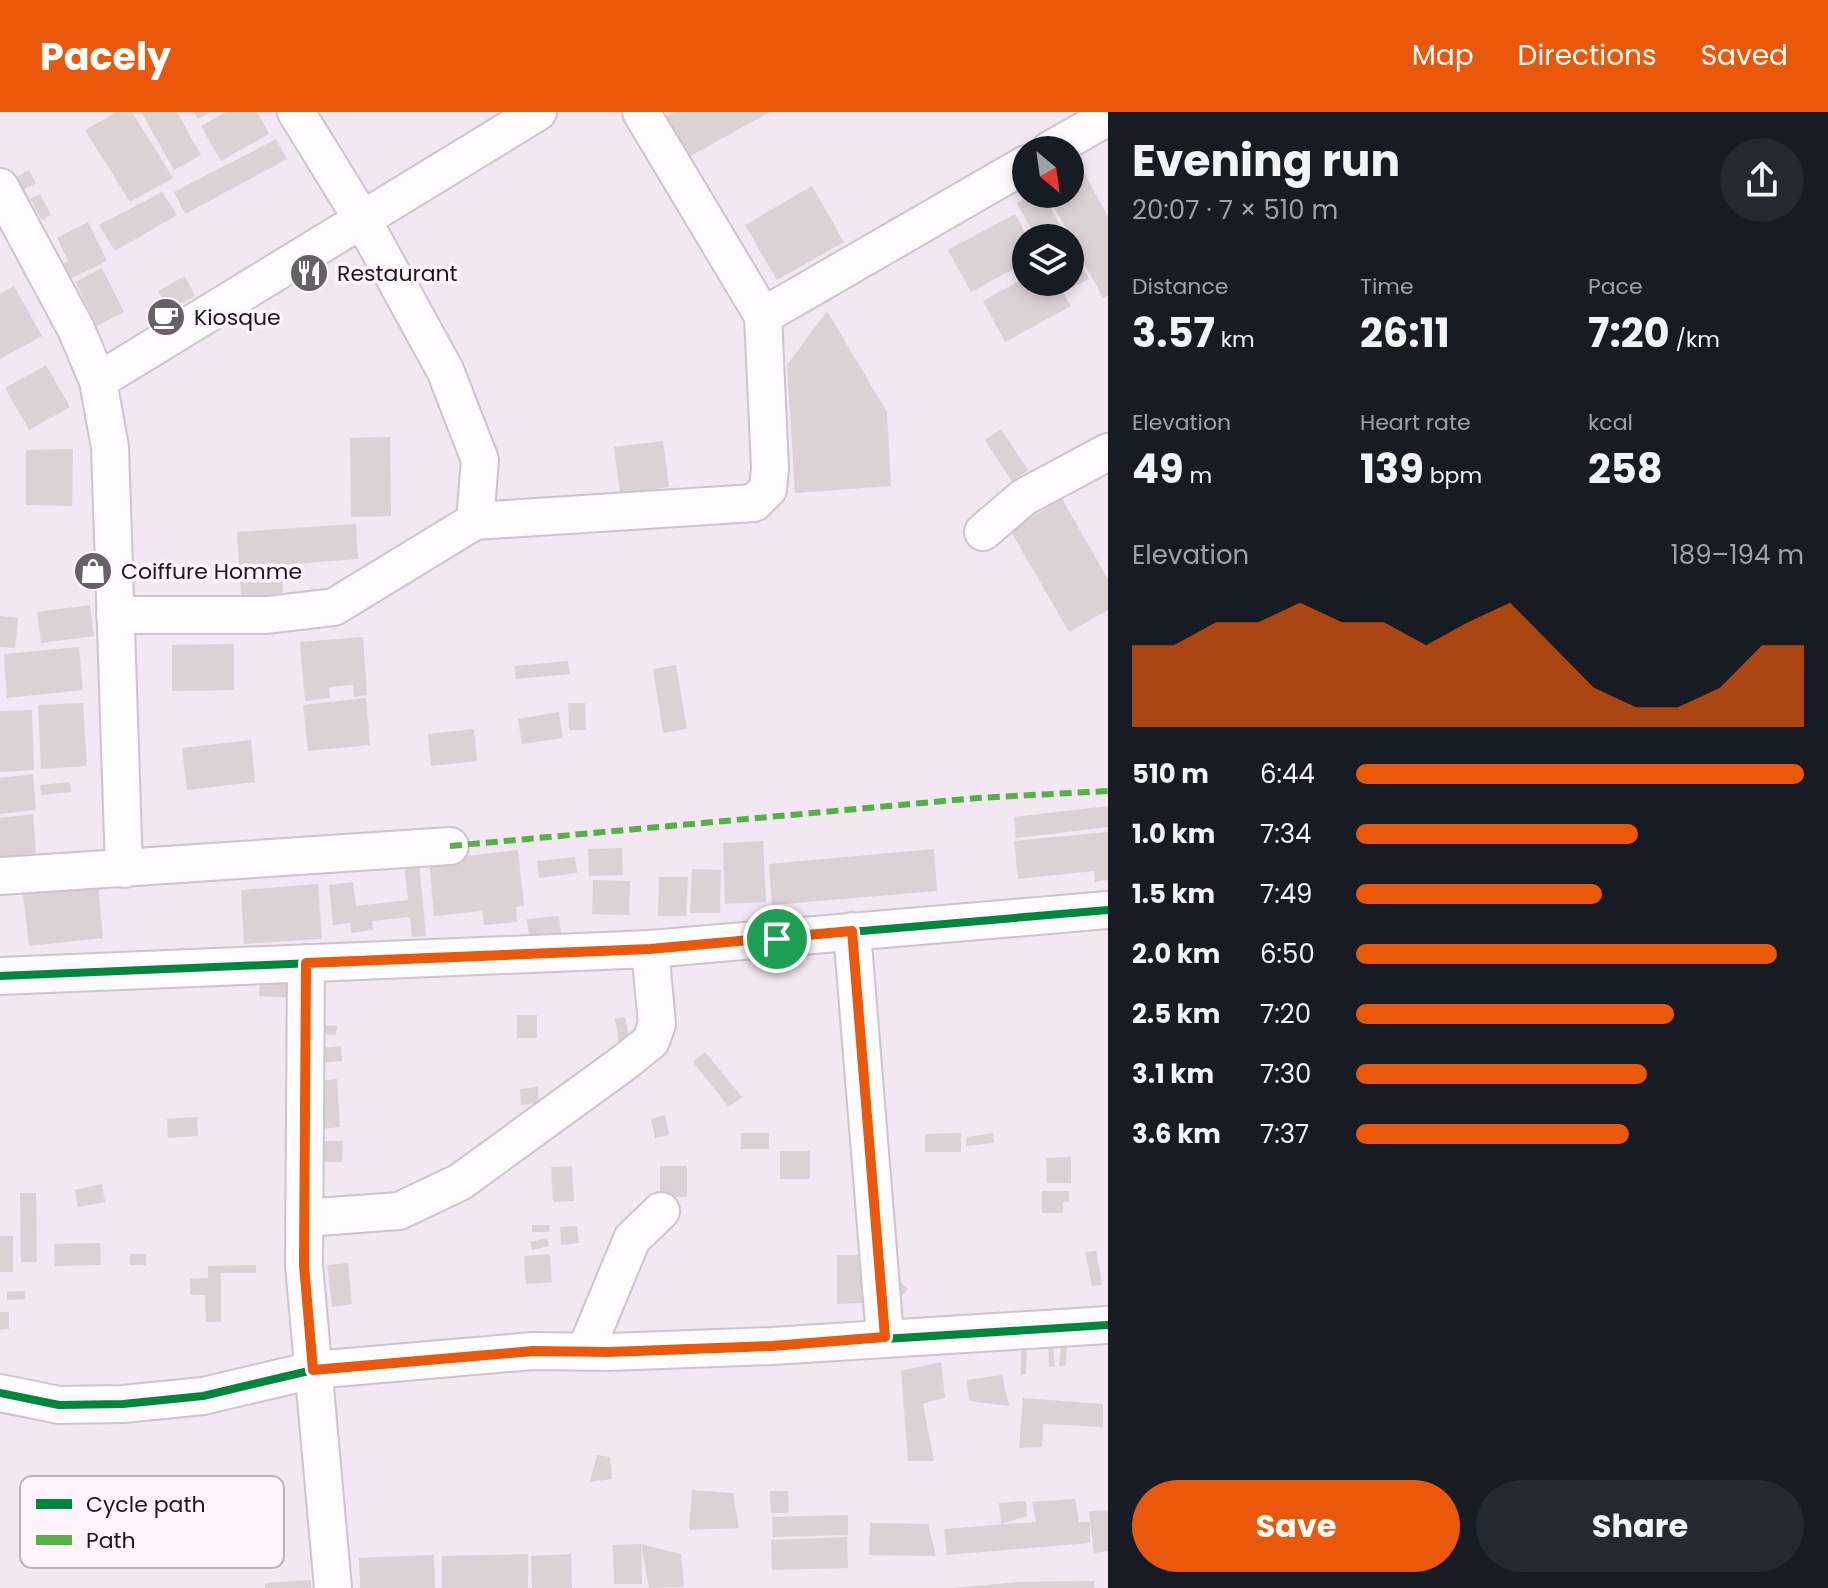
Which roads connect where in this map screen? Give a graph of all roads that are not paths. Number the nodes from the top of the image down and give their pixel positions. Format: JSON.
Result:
{"nodes":[{"id":1,"x":296,"y":112,"type":"edge"},
{"id":2,"x":538,"y":112,"type":"edge"},
{"id":3,"x":641,"y":112,"type":"edge"},
{"id":4,"x":1108,"y":117,"type":"edge"},
{"id":5,"x":1075,"y":136,"type":"edge"},
{"id":6,"x":1012,"y":172,"type":"edge"},
{"id":7,"x":0,"y":187,"type":"edge"},
{"id":8,"x":362,"y":219,"type":"junction"},
{"id":9,"x":763,"y":316,"type":"junction"},
{"id":10,"x":98,"y":381,"type":"junction"},
{"id":11,"x":1108,"y":452,"type":"edge"},
{"id":12,"x":475,"y":521,"type":"junction"},
{"id":13,"x":983,"y":532,"type":"dead end"},
{"id":14,"x":115,"y":615,"type":"junction"},
{"id":15,"x":450,"y":846,"type":"dead end"},
{"id":16,"x":124,"y":869,"type":"junction"},
{"id":17,"x":0,"y":876,"type":"edge"},
{"id":18,"x":1108,"y":910,"type":"edge"},
{"id":19,"x":852,"y":931,"type":"junction"},
{"id":20,"x":650,"y":949,"type":"junction"},
{"id":21,"x":306,"y":963,"type":"junction"},
{"id":22,"x":0,"y":976,"type":"edge"},
{"id":23,"x":661,"y":1211,"type":"dead end"},
{"id":24,"x":304,"y":1218,"type":"junction"},
{"id":25,"x":1108,"y":1325,"type":"edge"},
{"id":26,"x":885,"y":1337,"type":"junction"},
{"id":27,"x":585,"y":1352,"type":"junction"},
{"id":28,"x":313,"y":1370,"type":"junction"},
{"id":29,"x":0,"y":1393,"type":"edge"},
{"id":30,"x":333,"y":1588,"type":"edge"}],
"edges":[{"from":1,"to":8,"type":"street"},
{"from":2,"to":8,"type":"street"},
{"from":3,"to":9,"type":"street"},
{"from":4,"to":5,"type":"street"},
{"from":6,"to":9,"type":"street"},
{"from":7,"to":10,"type":"street"},
{"from":8,"to":10,"type":"street"},
{"from":8,"to":12,"type":"street"},
{"from":9,"to":12,"type":"street"},
{"from":10,"to":14,"type":"street"},
{"from":11,"to":13,"type":"street"},
{"from":12,"to":14,"type":"street"},
{"from":14,"to":16,"type":"street"},
{"from":15,"to":16,"type":"street"},
{"from":16,"to":17,"type":"street"},
{"from":18,"to":19,"type":"street"},
{"from":19,"to":20,"type":"street"},
{"from":19,"to":26,"type":"street"},
{"from":20,"to":21,"type":"street"},
{"from":20,"to":24,"type":"street"},
{"from":21,"to":22,"type":"street"},
{"from":21,"to":24,"type":"street"},
{"from":23,"to":27,"type":"street"},
{"from":24,"to":28,"type":"street"},
{"from":25,"to":26,"type":"street"},
{"from":26,"to":27,"type":"street"},
{"from":27,"to":28,"type":"street"},
{"from":28,"to":29,"type":"street"},
{"from":28,"to":30,"type":"street"}]}
